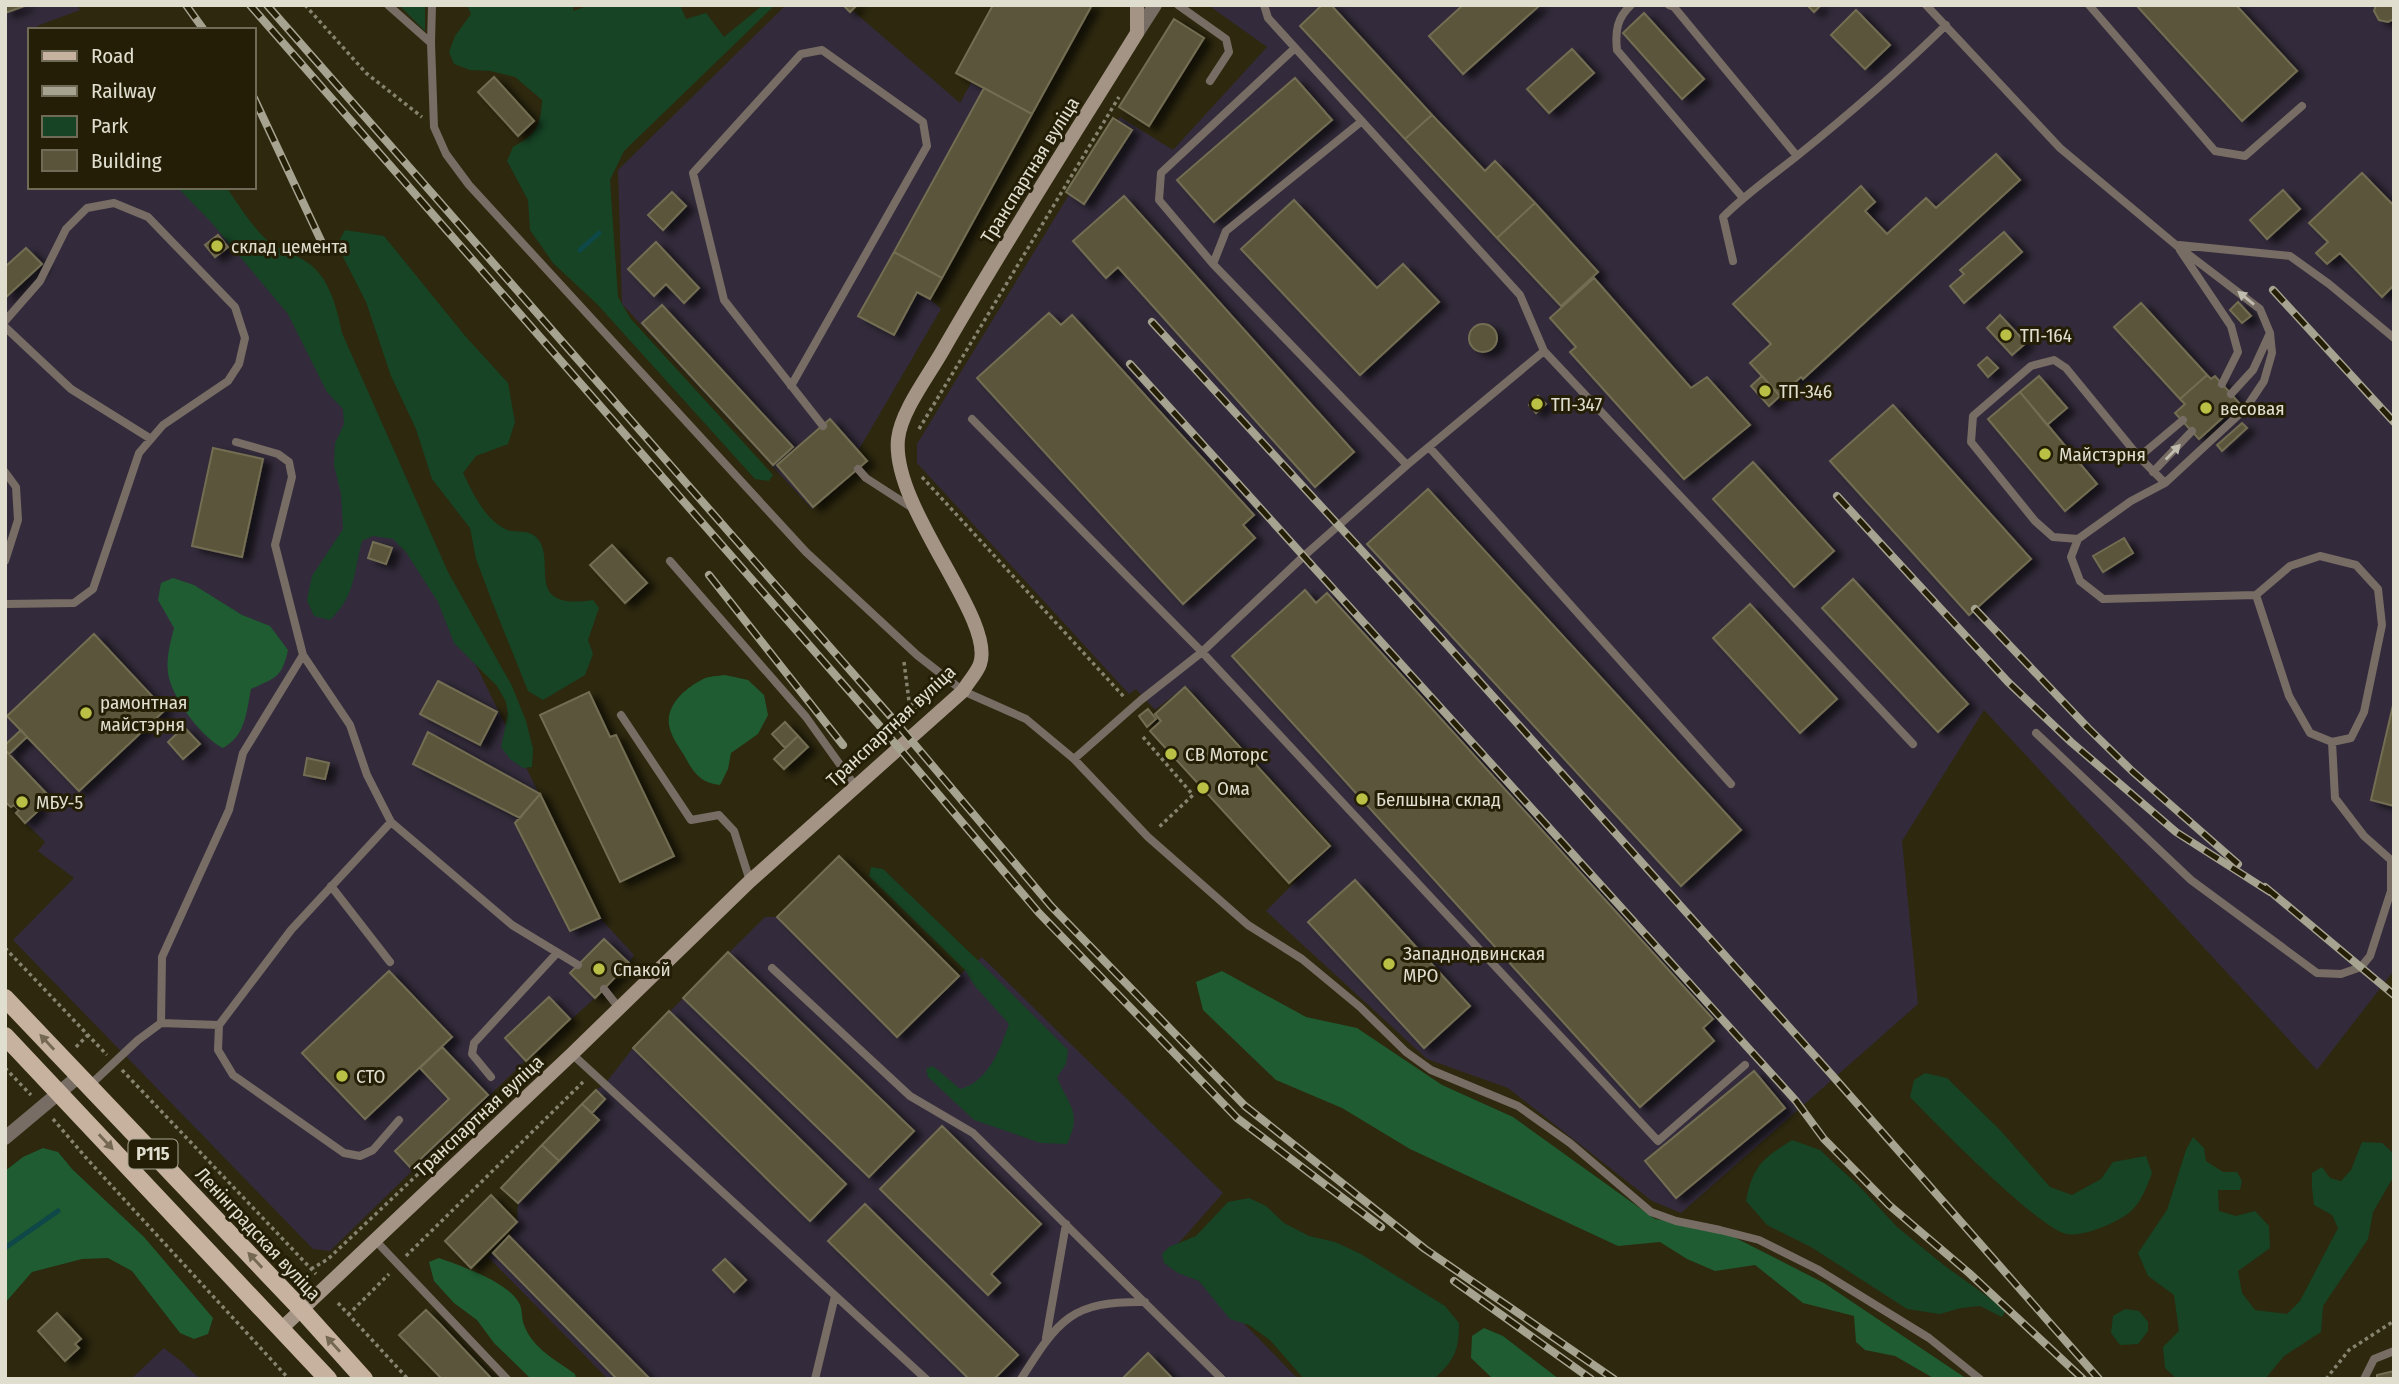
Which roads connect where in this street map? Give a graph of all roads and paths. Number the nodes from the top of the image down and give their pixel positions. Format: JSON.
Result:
{"nodes":[{"id":1,"x":305,"y":5,"type":"edge"},
{"id":2,"x":388,"y":5,"type":"edge"},
{"id":3,"x":432,"y":5,"type":"edge"},
{"id":4,"x":1136,"y":5,"type":"edge"},
{"id":5,"x":1155,"y":5,"type":"edge"},
{"id":6,"x":1178,"y":5,"type":"edge"},
{"id":7,"x":1264,"y":5,"type":"edge"},
{"id":8,"x":1631,"y":5,"type":"edge"},
{"id":9,"x":1669,"y":5,"type":"edge"},
{"id":10,"x":1926,"y":5,"type":"edge"},
{"id":11,"x":2089,"y":5,"type":"edge"},
{"id":12,"x":1946,"y":26,"type":"junction"},
{"id":13,"x":1137,"y":33,"type":"junction"},
{"id":14,"x":431,"y":43,"type":"junction"},
{"id":15,"x":1295,"y":48,"type":"junction"},
{"id":16,"x":1210,"y":81,"type":"dead end"},
{"id":17,"x":1125,"y":87,"type":"dead end"},
{"id":18,"x":2302,"y":106,"type":"dead end"},
{"id":19,"x":1362,"y":121,"type":"junction"},
{"id":20,"x":434,"y":127,"type":"junction"},
{"id":21,"x":1797,"y":156,"type":"junction"},
{"id":22,"x":1743,"y":198,"type":"junction"},
{"id":23,"x":2176,"y":245,"type":"junction"},
{"id":24,"x":1733,"y":261,"type":"dead end"},
{"id":25,"x":1213,"y":264,"type":"junction"},
{"id":26,"x":5,"y":321,"type":"edge"},
{"id":27,"x":5,"y":327,"type":"edge"},
{"id":28,"x":2392,"y":332,"type":"edge"},
{"id":29,"x":2270,"y":333,"type":"junction"},
{"id":30,"x":1544,"y":351,"type":"junction"},
{"id":31,"x":2222,"y":384,"type":"dead end"},
{"id":32,"x":791,"y":386,"type":"junction"},
{"id":33,"x":2231,"y":394,"type":"dead end"},
{"id":34,"x":972,"y":419,"type":"dead end"},
{"id":35,"x":2183,"y":420,"type":"dead end"},
{"id":36,"x":823,"y":426,"type":"dead end"},
{"id":37,"x":2192,"y":431,"type":"dead end"},
{"id":38,"x":151,"y":439,"type":"junction"},
{"id":39,"x":913,"y":439,"type":"dead end"},
{"id":40,"x":236,"y":442,"type":"dead end"},
{"id":41,"x":1429,"y":447,"type":"junction"},
{"id":42,"x":2139,"y":457,"type":"junction"},
{"id":43,"x":1407,"y":465,"type":"junction"},
{"id":44,"x":858,"y":469,"type":"dead end"},
{"id":45,"x":5,"y":472,"type":"edge"},
{"id":46,"x":2153,"y":472,"type":"junction"},
{"id":47,"x":919,"y":474,"type":"dead end"},
{"id":48,"x":2165,"y":483,"type":"junction"},
{"id":49,"x":914,"y":509,"type":"junction"},
{"id":50,"x":2078,"y":539,"type":"junction"},
{"id":51,"x":5,"y":561,"type":"edge"},
{"id":52,"x":670,"y":561,"type":"dead end"},
{"id":53,"x":2256,"y":595,"type":"junction"},
{"id":54,"x":5,"y":604,"type":"edge"},
{"id":55,"x":900,"y":639,"type":"junction"},
{"id":56,"x":1202,"y":652,"type":"junction"},
{"id":57,"x":303,"y":655,"type":"junction"},
{"id":58,"x":963,"y":691,"type":"junction"},
{"id":59,"x":1133,"y":706,"type":"junction"},
{"id":60,"x":916,"y":709,"type":"dead end"},
{"id":61,"x":621,"y":715,"type":"dead end"},
{"id":62,"x":2036,"y":733,"type":"dead end"},
{"id":63,"x":1143,"y":737,"type":"dead end"},
{"id":64,"x":2332,"y":742,"type":"junction"},
{"id":65,"x":1913,"y":744,"type":"dead end"},
{"id":66,"x":1074,"y":759,"type":"junction"},
{"id":67,"x":1731,"y":784,"type":"dead end"},
{"id":68,"x":856,"y":786,"type":"junction"},
{"id":69,"x":391,"y":822,"type":"junction"},
{"id":70,"x":1149,"y":837,"type":"junction"},
{"id":71,"x":750,"y":881,"type":"junction"},
{"id":72,"x":331,"y":886,"type":"junction"},
{"id":73,"x":5,"y":948,"type":"edge"},
{"id":74,"x":557,"y":953,"type":"junction"},
{"id":75,"x":390,"y":962,"type":"dead end"},
{"id":76,"x":578,"y":965,"type":"dead end"},
{"id":77,"x":772,"y":968,"type":"dead end"},
{"id":78,"x":604,"y":989,"type":"dead end"},
{"id":79,"x":5,"y":998,"type":"edge"},
{"id":80,"x":619,"y":1008,"type":"junction"},
{"id":81,"x":161,"y":1023,"type":"junction"},
{"id":82,"x":219,"y":1024,"type":"junction"},
{"id":83,"x":88,"y":1035,"type":"junction"},
{"id":84,"x":5,"y":1036,"type":"edge"},
{"id":85,"x":72,"y":1051,"type":"dead end"},
{"id":86,"x":572,"y":1054,"type":"junction"},
{"id":87,"x":114,"y":1062,"type":"junction"},
{"id":88,"x":1745,"y":1065,"type":"dead end"},
{"id":89,"x":5,"y":1068,"type":"edge"},
{"id":90,"x":592,"y":1073,"type":"junction"},
{"id":91,"x":491,"y":1077,"type":"dead end"},
{"id":92,"x":84,"y":1081,"type":"junction"},
{"id":93,"x":60,"y":1092,"type":"junction"},
{"id":94,"x":42,"y":1107,"type":"junction"},
{"id":95,"x":399,"y":1120,"type":"dead end"},
{"id":96,"x":5,"y":1138,"type":"edge"},
{"id":97,"x":1066,"y":1224,"type":"junction"},
{"id":98,"x":375,"y":1240,"type":"junction"},
{"id":99,"x":398,"y":1264,"type":"junction"},
{"id":100,"x":316,"y":1274,"type":"dead end"},
{"id":101,"x":835,"y":1296,"type":"junction"},
{"id":102,"x":1145,"y":1302,"type":"junction"},
{"id":103,"x":338,"y":1303,"type":"dead end"},
{"id":104,"x":302,"y":1310,"type":"junction"},
{"id":105,"x":348,"y":1315,"type":"junction"},
{"id":106,"x":2394,"y":1321,"type":"edge"},
{"id":107,"x":281,"y":1329,"type":"junction"},
{"id":108,"x":1046,"y":1341,"type":"junction"},
{"id":109,"x":2394,"y":1351,"type":"edge"},
{"id":110,"x":289,"y":1379,"type":"edge"},
{"id":111,"x":328,"y":1379,"type":"edge"},
{"id":112,"x":364,"y":1379,"type":"edge"},
{"id":113,"x":408,"y":1379,"type":"edge"},
{"id":114,"x":507,"y":1379,"type":"edge"},
{"id":115,"x":815,"y":1379,"type":"edge"},
{"id":116,"x":926,"y":1379,"type":"edge"},
{"id":117,"x":1021,"y":1379,"type":"edge"},
{"id":118,"x":1222,"y":1379,"type":"edge"},
{"id":119,"x":1980,"y":1379,"type":"edge"},
{"id":120,"x":2326,"y":1379,"type":"edge"},
{"id":121,"x":2364,"y":1379,"type":"edge"}],
"edges":[{"from":1,"to":20,"type":"path"},
{"from":2,"to":14,"type":"lane"},
{"from":3,"to":14,"type":"lane"},
{"from":4,"to":13,"type":"main road"},
{"from":5,"to":13,"type":"street","name":"Транспартная вуліца"},
{"from":6,"to":16,"type":"lane"},
{"from":7,"to":15,"type":"lane"},
{"from":8,"to":22,"type":"lane"},
{"from":9,"to":21,"type":"lane"},
{"from":10,"to":12,"type":"lane"},
{"from":11,"to":18,"type":"lane"},
{"from":12,"to":21,"type":"lane"},
{"from":12,"to":23,"type":"lane"},
{"from":13,"to":49,"type":"main road","name":"Транспартная вуліца"},
{"from":14,"to":20,"type":"lane"},
{"from":15,"to":19,"type":"lane"},
{"from":15,"to":25,"type":"lane"},
{"from":17,"to":39,"type":"path"},
{"from":19,"to":25,"type":"lane"},
{"from":19,"to":30,"type":"lane"},
{"from":20,"to":55,"type":"lane"},
{"from":21,"to":22,"type":"lane"},
{"from":22,"to":24,"type":"lane"},
{"from":23,"to":28,"type":"lane"},
{"from":29,"to":23,"type":"lane","one_way":true},
{"from":23,"to":31,"type":"lane"},
{"from":25,"to":43,"type":"lane"},
{"from":26,"to":38,"type":"lane"},
{"from":27,"to":38,"type":"lane"},
{"from":29,"to":33,"type":"lane"},
{"from":29,"to":48,"type":"lane"},
{"from":30,"to":41,"type":"lane"},
{"from":30,"to":65,"type":"lane"},
{"from":32,"to":32,"type":"lane"},
{"from":32,"to":36,"type":"lane"},
{"from":34,"to":56,"type":"lane"},
{"from":35,"to":42,"type":"lane"},
{"from":46,"to":37,"type":"lane","one_way":true},
{"from":38,"to":54,"type":"lane"},
{"from":40,"to":57,"type":"lane"},
{"from":41,"to":43,"type":"lane"},
{"from":41,"to":67,"type":"lane"},
{"from":42,"to":46,"type":"lane"},
{"from":42,"to":50,"type":"lane"},
{"from":43,"to":56,"type":"lane"},
{"from":44,"to":49,"type":"lane"},
{"from":45,"to":51,"type":"lane"},
{"from":46,"to":48,"type":"lane"},
{"from":47,"to":59,"type":"path"},
{"from":48,"to":50,"type":"lane"},
{"from":49,"to":58,"type":"main road","name":"Транспартная вуліца"},
{"from":50,"to":53,"type":"lane"},
{"from":52,"to":68,"type":"lane"},
{"from":53,"to":64,"type":"lane"},
{"from":53,"to":64,"type":"lane"},
{"from":55,"to":58,"type":"lane"},
{"from":55,"to":60,"type":"path"},
{"from":56,"to":59,"type":"lane"},
{"from":56,"to":88,"type":"lane"},
{"from":57,"to":69,"type":"lane"},
{"from":57,"to":81,"type":"lane"},
{"from":58,"to":66,"type":"lane"},
{"from":58,"to":68,"type":"main road","name":"Транспартная вуліца"},
{"from":59,"to":66,"type":"lane"},
{"from":61,"to":71,"type":"lane"},
{"from":62,"to":64,"type":"lane"},
{"from":63,"to":70,"type":"path"},
{"from":66,"to":70,"type":"lane"},
{"from":68,"to":71,"type":"main road","name":"Транспартная вуліца"},
{"from":69,"to":72,"type":"lane"},
{"from":69,"to":74,"type":"lane"},
{"from":70,"to":119,"type":"lane"},
{"from":71,"to":80,"type":"main road","name":"Транспартная вуліца"},
{"from":72,"to":75,"type":"lane"},
{"from":72,"to":82,"type":"lane"},
{"from":73,"to":83,"type":"path"},
{"from":74,"to":76,"type":"lane"},
{"from":74,"to":91,"type":"lane"},
{"from":77,"to":97,"type":"lane"},
{"from":78,"to":80,"type":"lane"},
{"from":92,"to":79,"type":"main road","name":"Ленінградская вуліца","number":"Р115","one_way":true},
{"from":80,"to":86,"type":"main road","name":"Транспартная вуліца"},
{"from":81,"to":82,"type":"lane"},
{"from":81,"to":87,"type":"lane"},
{"from":82,"to":95,"type":"lane"},
{"from":83,"to":85,"type":"path"},
{"from":83,"to":87,"type":"path"},
{"from":84,"to":93,"type":"main road","number":"Р115"},
{"from":86,"to":90,"type":"lane"},
{"from":86,"to":98,"type":"main road","name":"Транспартная вуліца"},
{"from":87,"to":92,"type":"lane"},
{"from":87,"to":100,"type":"path"},
{"from":89,"to":94,"type":"path"},
{"from":90,"to":99,"type":"path"},
{"from":90,"to":101,"type":"lane"},
{"from":92,"to":93,"type":"street"},
{"from":104,"to":92,"type":"main road","name":"Ленінградская вуліца","number":"Р115","one_way":true},
{"from":93,"to":94,"type":"street"},
{"from":93,"to":107,"type":"main road","number":"Р115","one_way":true},
{"from":94,"to":96,"type":"street"},
{"from":94,"to":110,"type":"path"},
{"from":97,"to":102,"type":"lane"},
{"from":97,"to":108,"type":"lane"},
{"from":98,"to":99,"type":"lane"},
{"from":98,"to":104,"type":"main road","name":"Транспартная вуліца"},
{"from":99,"to":105,"type":"path"},
{"from":99,"to":114,"type":"lane"},
{"from":101,"to":115,"type":"lane"},
{"from":101,"to":116,"type":"lane"},
{"from":102,"to":108,"type":"lane"},
{"from":102,"to":118,"type":"lane"},
{"from":103,"to":105,"type":"path"},
{"from":104,"to":107,"type":"main road","name":"Транспартная вуліца"},
{"from":112,"to":104,"type":"main road","name":"Ленінградская вуліца","number":"Р115","one_way":true},
{"from":105,"to":113,"type":"path"},
{"from":106,"to":120,"type":"path"},
{"from":107,"to":111,"type":"main road","number":"Р115"},
{"from":108,"to":117,"type":"lane"},
{"from":109,"to":121,"type":"lane"}]}
